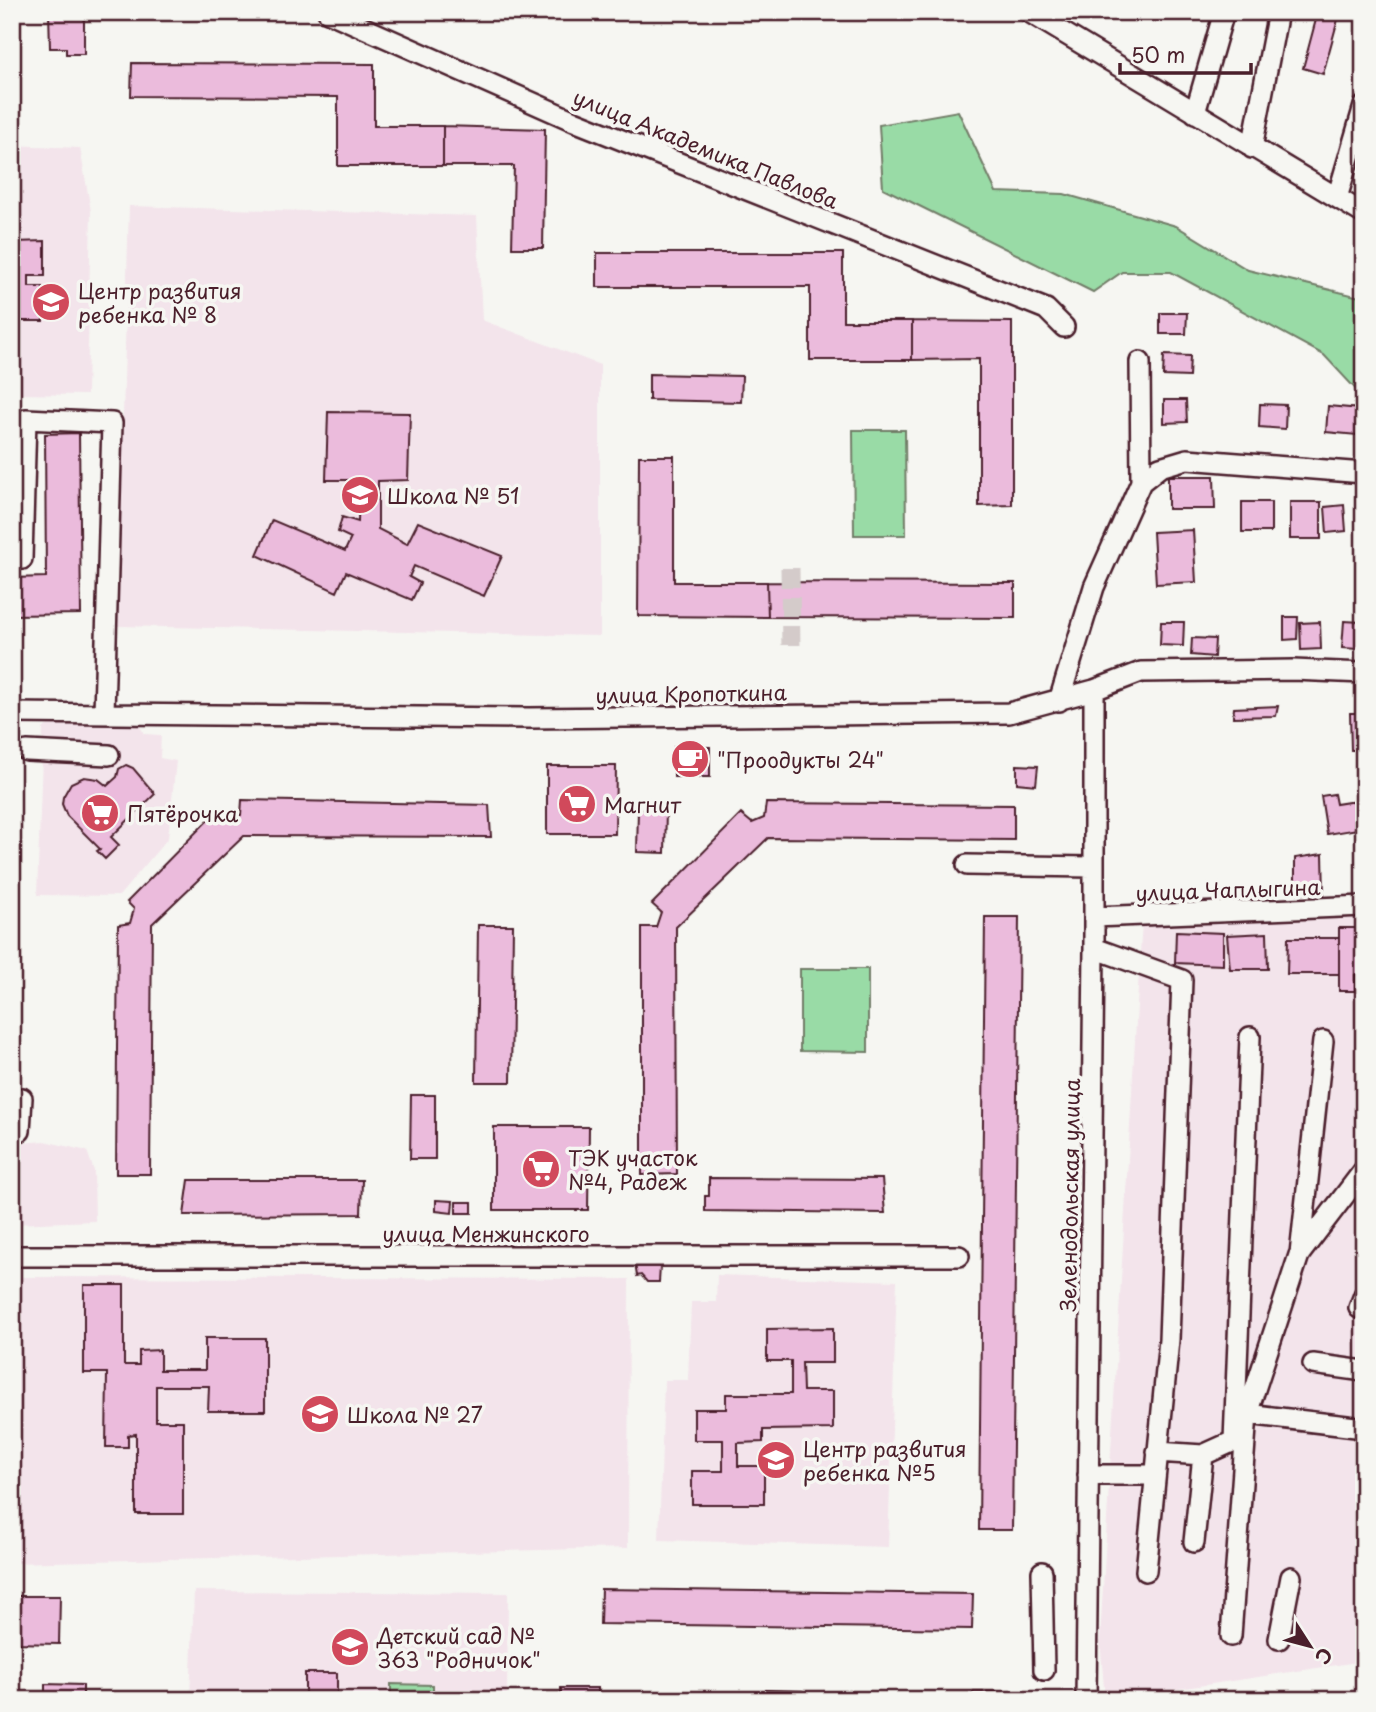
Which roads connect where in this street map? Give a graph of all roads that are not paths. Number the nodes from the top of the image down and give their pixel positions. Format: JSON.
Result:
{"nodes":[{"id":1,"x":328,"y":12,"type":"edge"},
{"id":2,"x":1029,"y":12,"type":"edge"},
{"id":3,"x":1224,"y":12,"type":"edge"},
{"id":4,"x":1278,"y":12,"type":"edge"},
{"id":5,"x":1364,"y":106,"type":"edge"},
{"id":6,"x":1195,"y":113,"type":"junction"},
{"id":7,"x":1252,"y":148,"type":"junction"},
{"id":8,"x":1338,"y":198,"type":"junction"},
{"id":9,"x":1364,"y":214,"type":"edge"},
{"id":10,"x":1064,"y":327,"type":"dead end"},
{"id":11,"x":1140,"y":362,"type":"dead end"},
{"id":12,"x":1364,"y":473,"type":"edge"},
{"id":13,"x":1141,"y":482,"type":"junction"},
{"id":14,"x":12,"y":559,"type":"edge"},
{"id":15,"x":1364,"y":673,"type":"edge"},
{"id":16,"x":1094,"y":690,"type":"junction"},
{"id":17,"x":1059,"y":701,"type":"junction"},
{"id":18,"x":12,"y":713,"type":"edge"},
{"id":19,"x":104,"y":713,"type":"junction"},
{"id":20,"x":27,"y":751,"type":"dead end"},
{"id":21,"x":109,"y":755,"type":"dead end"},
{"id":22,"x":967,"y":865,"type":"dead end"},
{"id":23,"x":1093,"y":867,"type":"junction"},
{"id":24,"x":1364,"y":906,"type":"edge"},
{"id":25,"x":1094,"y":917,"type":"junction"},
{"id":26,"x":1094,"y":948,"type":"junction"},
{"id":27,"x":1250,"y":1037,"type":"dead end"},
{"id":28,"x":1323,"y":1041,"type":"dead end"},
{"id":29,"x":22,"y":1098,"type":"dead end"},
{"id":30,"x":20,"y":1130,"type":"dead end"},
{"id":31,"x":1364,"y":1153,"type":"edge"},
{"id":32,"x":1361,"y":1173,"type":"edge"},
{"id":33,"x":1300,"y":1255,"type":"junction"},
{"id":34,"x":12,"y":1256,"type":"edge"},
{"id":35,"x":959,"y":1256,"type":"dead end"},
{"id":36,"x":1364,"y":1294,"type":"edge"},
{"id":37,"x":1364,"y":1308,"type":"edge"},
{"id":38,"x":1313,"y":1364,"type":"dead end"},
{"id":39,"x":1364,"y":1371,"type":"edge"},
{"id":40,"x":1247,"y":1414,"type":"junction"},
{"id":41,"x":1364,"y":1428,"type":"edge"},
{"id":42,"x":1157,"y":1452,"type":"junction"},
{"id":43,"x":1203,"y":1455,"type":"junction"},
{"id":44,"x":1088,"y":1475,"type":"junction"},
{"id":45,"x":1155,"y":1475,"type":"junction"},
{"id":46,"x":1194,"y":1542,"type":"dead end"},
{"id":47,"x":1146,"y":1571,"type":"dead end"},
{"id":48,"x":1042,"y":1572,"type":"dead end"},
{"id":49,"x":1290,"y":1577,"type":"dead end"},
{"id":50,"x":1231,"y":1636,"type":"dead end"},
{"id":51,"x":1279,"y":1639,"type":"dead end"},
{"id":52,"x":1044,"y":1670,"type":"dead end"},
{"id":53,"x":1086,"y":1700,"type":"edge"}],
"edges":[{"from":1,"to":10,"type":"street","name":"улица Академика Павлова"},
{"from":2,"to":6,"type":"street"},
{"from":3,"to":6,"type":"street"},
{"from":4,"to":7,"type":"street"},
{"from":5,"to":8,"type":"street"},
{"from":6,"to":7,"type":"street"},
{"from":7,"to":8,"type":"street"},
{"from":8,"to":9,"type":"street"},
{"from":11,"to":13,"type":"street"},
{"from":12,"to":13,"type":"street"},
{"from":13,"to":17,"type":"street"},
{"from":14,"to":19,"type":"street"},
{"from":15,"to":16,"type":"street","name":"улица Кропоткина"},
{"from":16,"to":17,"type":"street","name":"улица Кропоткина"},
{"from":16,"to":23,"type":"street","name":"Зеленодольская улица"},
{"from":17,"to":19,"type":"street","name":"улица Кропоткина"},
{"from":18,"to":19,"type":"street","name":"улица Кропоткина"},
{"from":20,"to":21,"type":"street"},
{"from":22,"to":23,"type":"street"},
{"from":23,"to":25,"type":"street","name":"Зеленодольская улица"},
{"from":24,"to":25,"type":"street","name":"улица Чаплыгина"},
{"from":25,"to":26,"type":"street","name":"Зеленодольская улица"},
{"from":26,"to":42,"type":"street"},
{"from":26,"to":44,"type":"street","name":"Зеленодольская улица"},
{"from":27,"to":43,"type":"street"},
{"from":28,"to":33,"type":"street"},
{"from":29,"to":30,"type":"street"},
{"from":31,"to":32,"type":"street"},
{"from":32,"to":33,"type":"street"},
{"from":33,"to":40,"type":"street"},
{"from":34,"to":35,"type":"street","name":"улица Менжинского"},
{"from":36,"to":37,"type":"street"},
{"from":38,"to":39,"type":"street"},
{"from":40,"to":41,"type":"street"},
{"from":40,"to":50,"type":"street"},
{"from":42,"to":43,"type":"street"},
{"from":42,"to":45,"type":"street"},
{"from":43,"to":46,"type":"street"},
{"from":44,"to":45,"type":"street"},
{"from":44,"to":53,"type":"street","name":"Зеленодольская улица"},
{"from":45,"to":47,"type":"street"},
{"from":48,"to":52,"type":"street"},
{"from":49,"to":51,"type":"street"}]}
